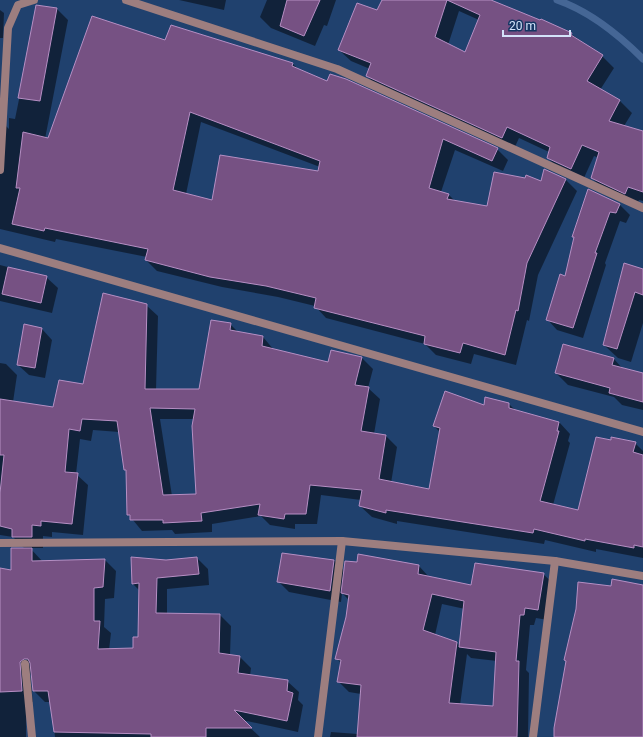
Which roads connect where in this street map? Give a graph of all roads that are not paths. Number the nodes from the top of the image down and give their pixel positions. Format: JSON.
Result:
{"nodes":[{"id":1,"x":34,"y":0,"type":"edge"},
{"id":2,"x":126,"y":0,"type":"edge"},
{"id":3,"x":0,"y":170,"type":"edge"},
{"id":4,"x":643,"y":208,"type":"edge"},
{"id":5,"x":0,"y":248,"type":"edge"},
{"id":6,"x":643,"y":432,"type":"edge"},
{"id":7,"x":342,"y":541,"type":"junction"},
{"id":8,"x":0,"y":543,"type":"edge"},
{"id":9,"x":555,"y":561,"type":"junction"},
{"id":10,"x":643,"y":576,"type":"edge"},
{"id":11,"x":25,"y":664,"type":"dead end"},
{"id":12,"x":32,"y":737,"type":"edge"},
{"id":13,"x":318,"y":737,"type":"edge"},
{"id":14,"x":533,"y":737,"type":"edge"}],
"edges":[{"from":1,"to":3,"type":"street"},
{"from":2,"to":4,"type":"street"},
{"from":5,"to":6,"type":"street"},
{"from":7,"to":8,"type":"street"},
{"from":7,"to":9,"type":"street"},
{"from":7,"to":13,"type":"street"},
{"from":9,"to":10,"type":"street"},
{"from":9,"to":14,"type":"street"},
{"from":11,"to":12,"type":"street"}]}
